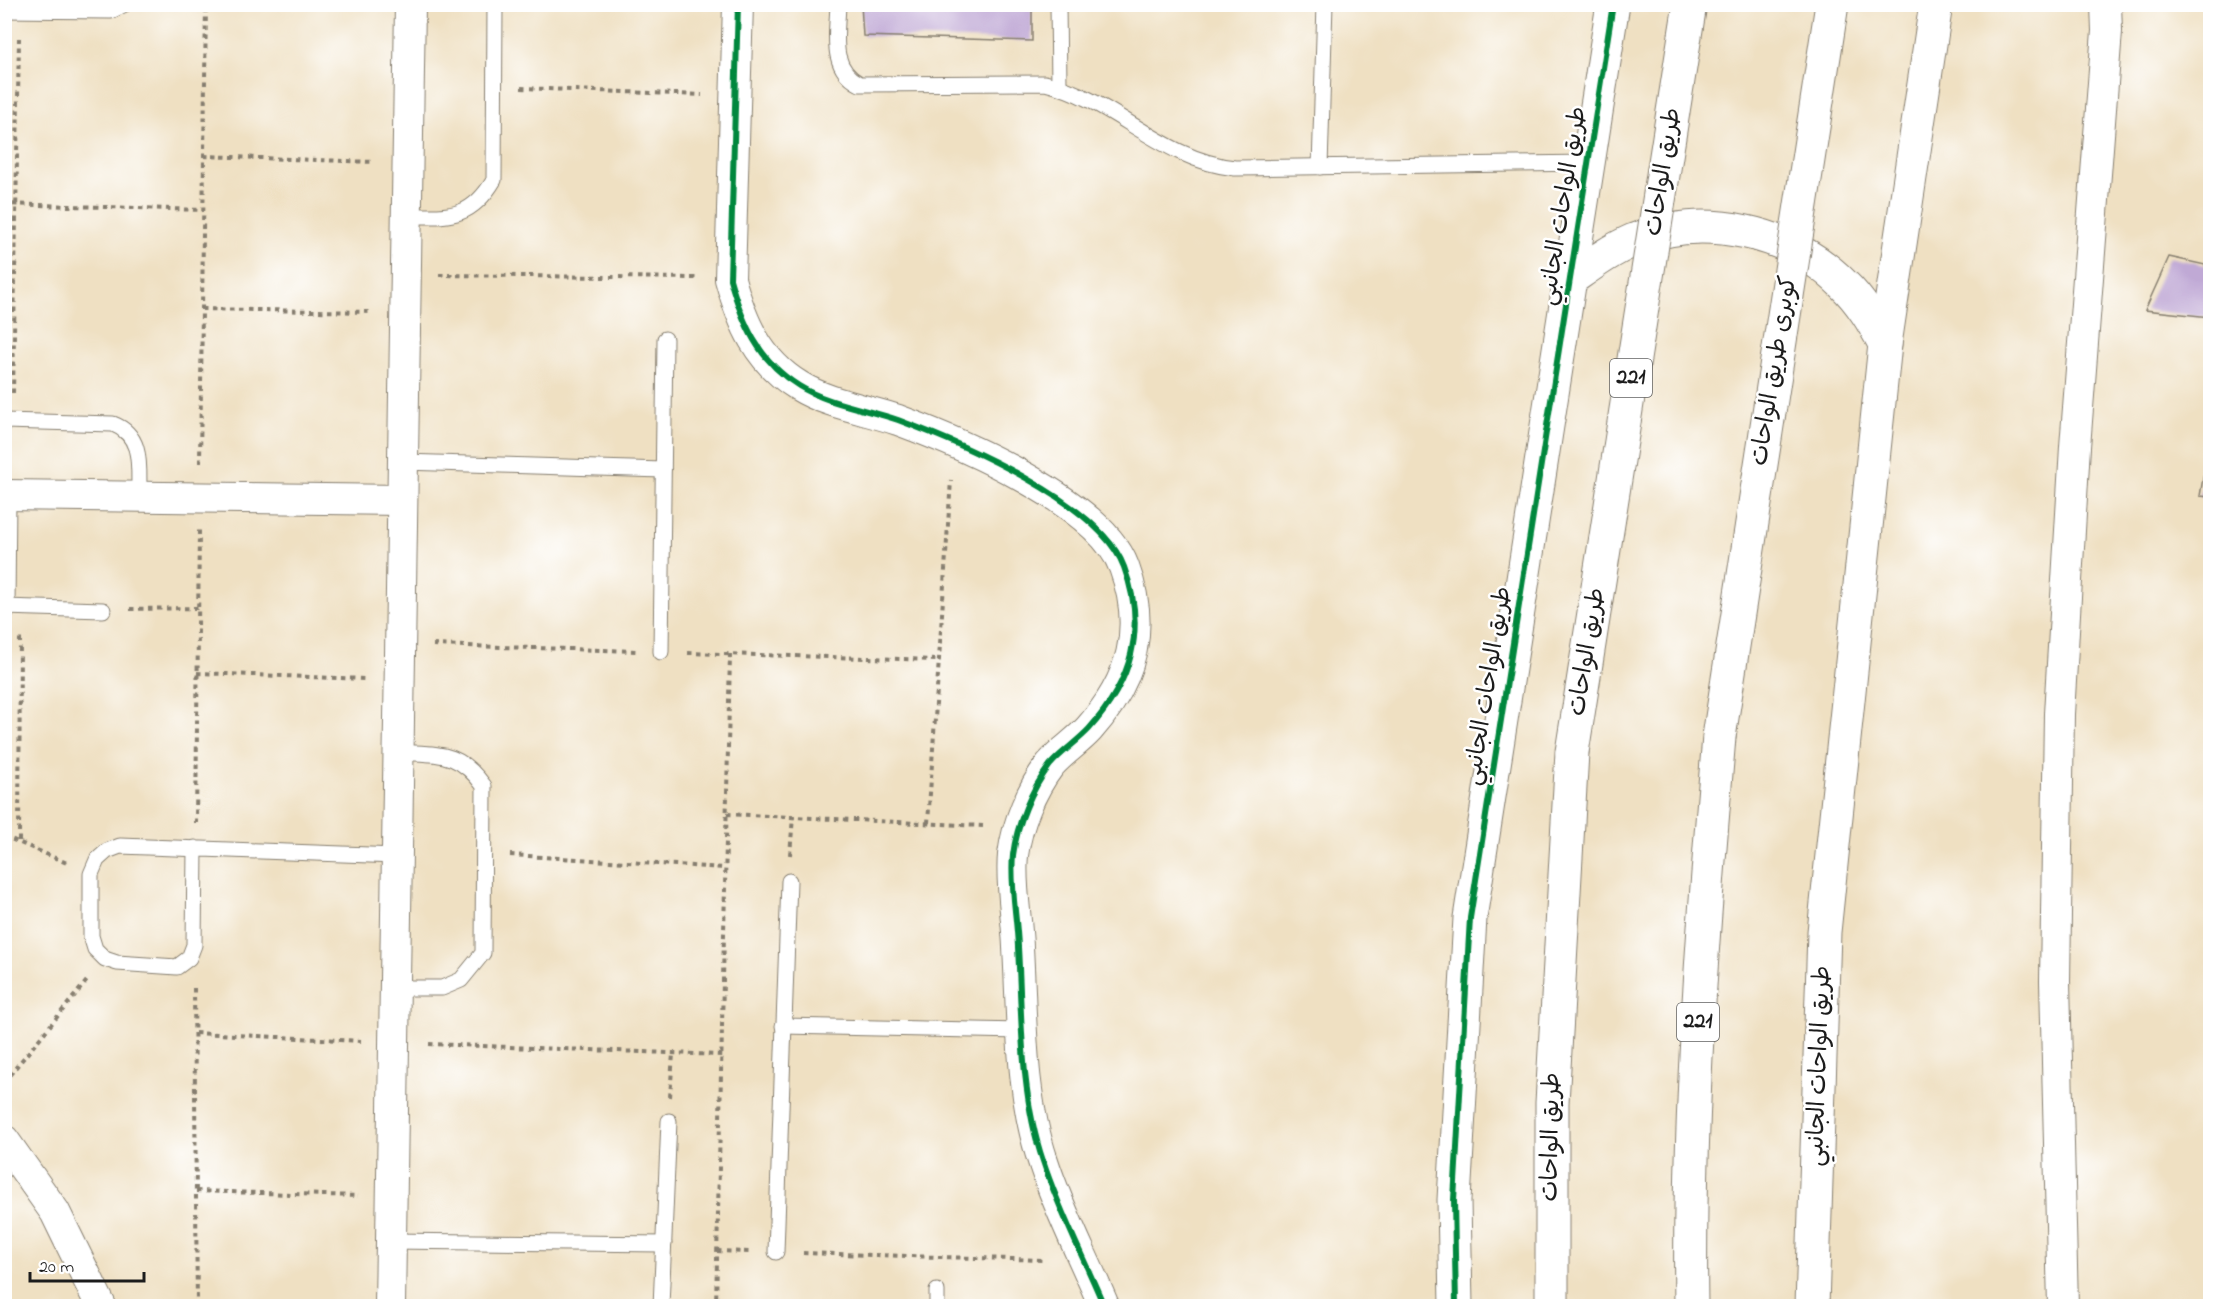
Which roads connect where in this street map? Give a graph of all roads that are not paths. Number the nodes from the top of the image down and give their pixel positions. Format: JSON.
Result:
{"nodes":[{"id":1,"x":126,"y":4,"type":"edge"},
{"id":2,"x":410,"y":4,"type":"edge"},
{"id":3,"x":495,"y":4,"type":"edge"},
{"id":4,"x":738,"y":4,"type":"edge"},
{"id":5,"x":838,"y":4,"type":"edge"},
{"id":6,"x":1058,"y":4,"type":"edge"},
{"id":7,"x":1325,"y":4,"type":"edge"},
{"id":8,"x":1613,"y":4,"type":"edge"},
{"id":9,"x":1690,"y":4,"type":"edge"},
{"id":10,"x":1832,"y":4,"type":"edge"},
{"id":11,"x":1936,"y":4,"type":"edge"},
{"id":12,"x":2106,"y":4,"type":"edge"},
{"id":13,"x":12,"y":10,"type":"edge"},
{"id":14,"x":1059,"y":86,"type":"junction"},
{"id":15,"x":1589,"y":163,"type":"junction"},
{"id":16,"x":1320,"y":167,"type":"junction"},
{"id":17,"x":407,"y":216,"type":"junction"},
{"id":18,"x":1572,"y":278,"type":"junction"},
{"id":19,"x":665,"y":339,"type":"dead end"},
{"id":20,"x":1885,"y":344,"type":"junction"},
{"id":21,"x":8,"y":421,"type":"edge"},
{"id":22,"x":403,"y":462,"type":"junction"},
{"id":23,"x":663,"y":470,"type":"junction"},
{"id":24,"x":6,"y":495,"type":"edge"},
{"id":25,"x":139,"y":497,"type":"junction"},
{"id":26,"x":402,"y":500,"type":"junction"},
{"id":27,"x":11,"y":608,"type":"edge"},
{"id":28,"x":103,"y":610,"type":"road end"},
{"id":29,"x":661,"y":652,"type":"dead end"},
{"id":30,"x":398,"y":752,"type":"junction"},
{"id":31,"x":195,"y":848,"type":"junction"},
{"id":32,"x":397,"y":856,"type":"junction"},
{"id":33,"x":789,"y":881,"type":"road end"},
{"id":34,"x":395,"y":988,"type":"junction"},
{"id":35,"x":783,"y":1026,"type":"junction"},
{"id":36,"x":1021,"y":1030,"type":"junction"},
{"id":37,"x":669,"y":1121,"type":"road end"},
{"id":38,"x":4,"y":1140,"type":"edge"},
{"id":39,"x":391,"y":1241,"type":"junction"},
{"id":40,"x":664,"y":1244,"type":"junction"},
{"id":41,"x":776,"y":1252,"type":"road end"},
{"id":42,"x":91,"y":1299,"type":"edge"},
{"id":43,"x":390,"y":1306,"type":"edge"},
{"id":44,"x":661,"y":1306,"type":"edge"},
{"id":45,"x":1104,"y":1306,"type":"edge"},
{"id":46,"x":1456,"y":1306,"type":"edge"},
{"id":47,"x":1552,"y":1306,"type":"edge"},
{"id":48,"x":1691,"y":1306,"type":"edge"},
{"id":49,"x":1812,"y":1306,"type":"edge"},
{"id":50,"x":2063,"y":1306,"type":"edge"}],
"edges":[{"from":1,"to":13,"type":"lane"},
{"from":2,"to":17,"type":"street"},
{"from":3,"to":17,"type":"lane"},
{"from":4,"to":36,"type":"street"},
{"from":5,"to":14,"type":"lane"},
{"from":6,"to":14,"type":"lane"},
{"from":7,"to":16,"type":"lane"},
{"from":8,"to":15,"type":"main road","name":"طريق الواحات الجانبي"},
{"from":9,"to":47,"type":"main road","name":"طريق الواحات","number":"221","bridge":true},
{"from":10,"to":48,"type":"main road","name":"كوبرى طريق الواحات","number":"221","bridge":true},
{"from":11,"to":20,"type":"main road","name":"طريق الواحات الجانبي"},
{"from":12,"to":50,"type":"street"},
{"from":14,"to":16,"type":"lane"},
{"from":15,"to":16,"type":"lane"},
{"from":15,"to":18,"type":"main road","name":"طريق الواحات الجانبي"},
{"from":17,"to":22,"type":"street"},
{"from":18,"to":20,"type":"main road"},
{"from":18,"to":46,"type":"main road","name":"طريق الواحات الجانبي"},
{"from":19,"to":23,"type":"lane"},
{"from":20,"to":49,"type":"main road","name":"طريق الواحات الجانبي"},
{"from":21,"to":25,"type":"lane"},
{"from":22,"to":23,"type":"lane"},
{"from":22,"to":26,"type":"street"},
{"from":23,"to":29,"type":"lane"},
{"from":24,"to":25,"type":"street"},
{"from":24,"to":27,"type":"lane"},
{"from":25,"to":26,"type":"street"},
{"from":26,"to":30,"type":"street"},
{"from":27,"to":28,"type":"lane"},
{"from":30,"to":32,"type":"street"},
{"from":30,"to":34,"type":"lane"},
{"from":31,"to":31,"type":"lane"},
{"from":31,"to":32,"type":"lane"},
{"from":32,"to":34,"type":"street"},
{"from":33,"to":35,"type":"lane"},
{"from":34,"to":39,"type":"street"},
{"from":35,"to":36,"type":"lane"},
{"from":35,"to":41,"type":"lane"},
{"from":36,"to":45,"type":"street"},
{"from":37,"to":40,"type":"lane"},
{"from":38,"to":42,"type":"street"},
{"from":39,"to":40,"type":"lane"},
{"from":39,"to":43,"type":"street"},
{"from":40,"to":44,"type":"lane"}]}
